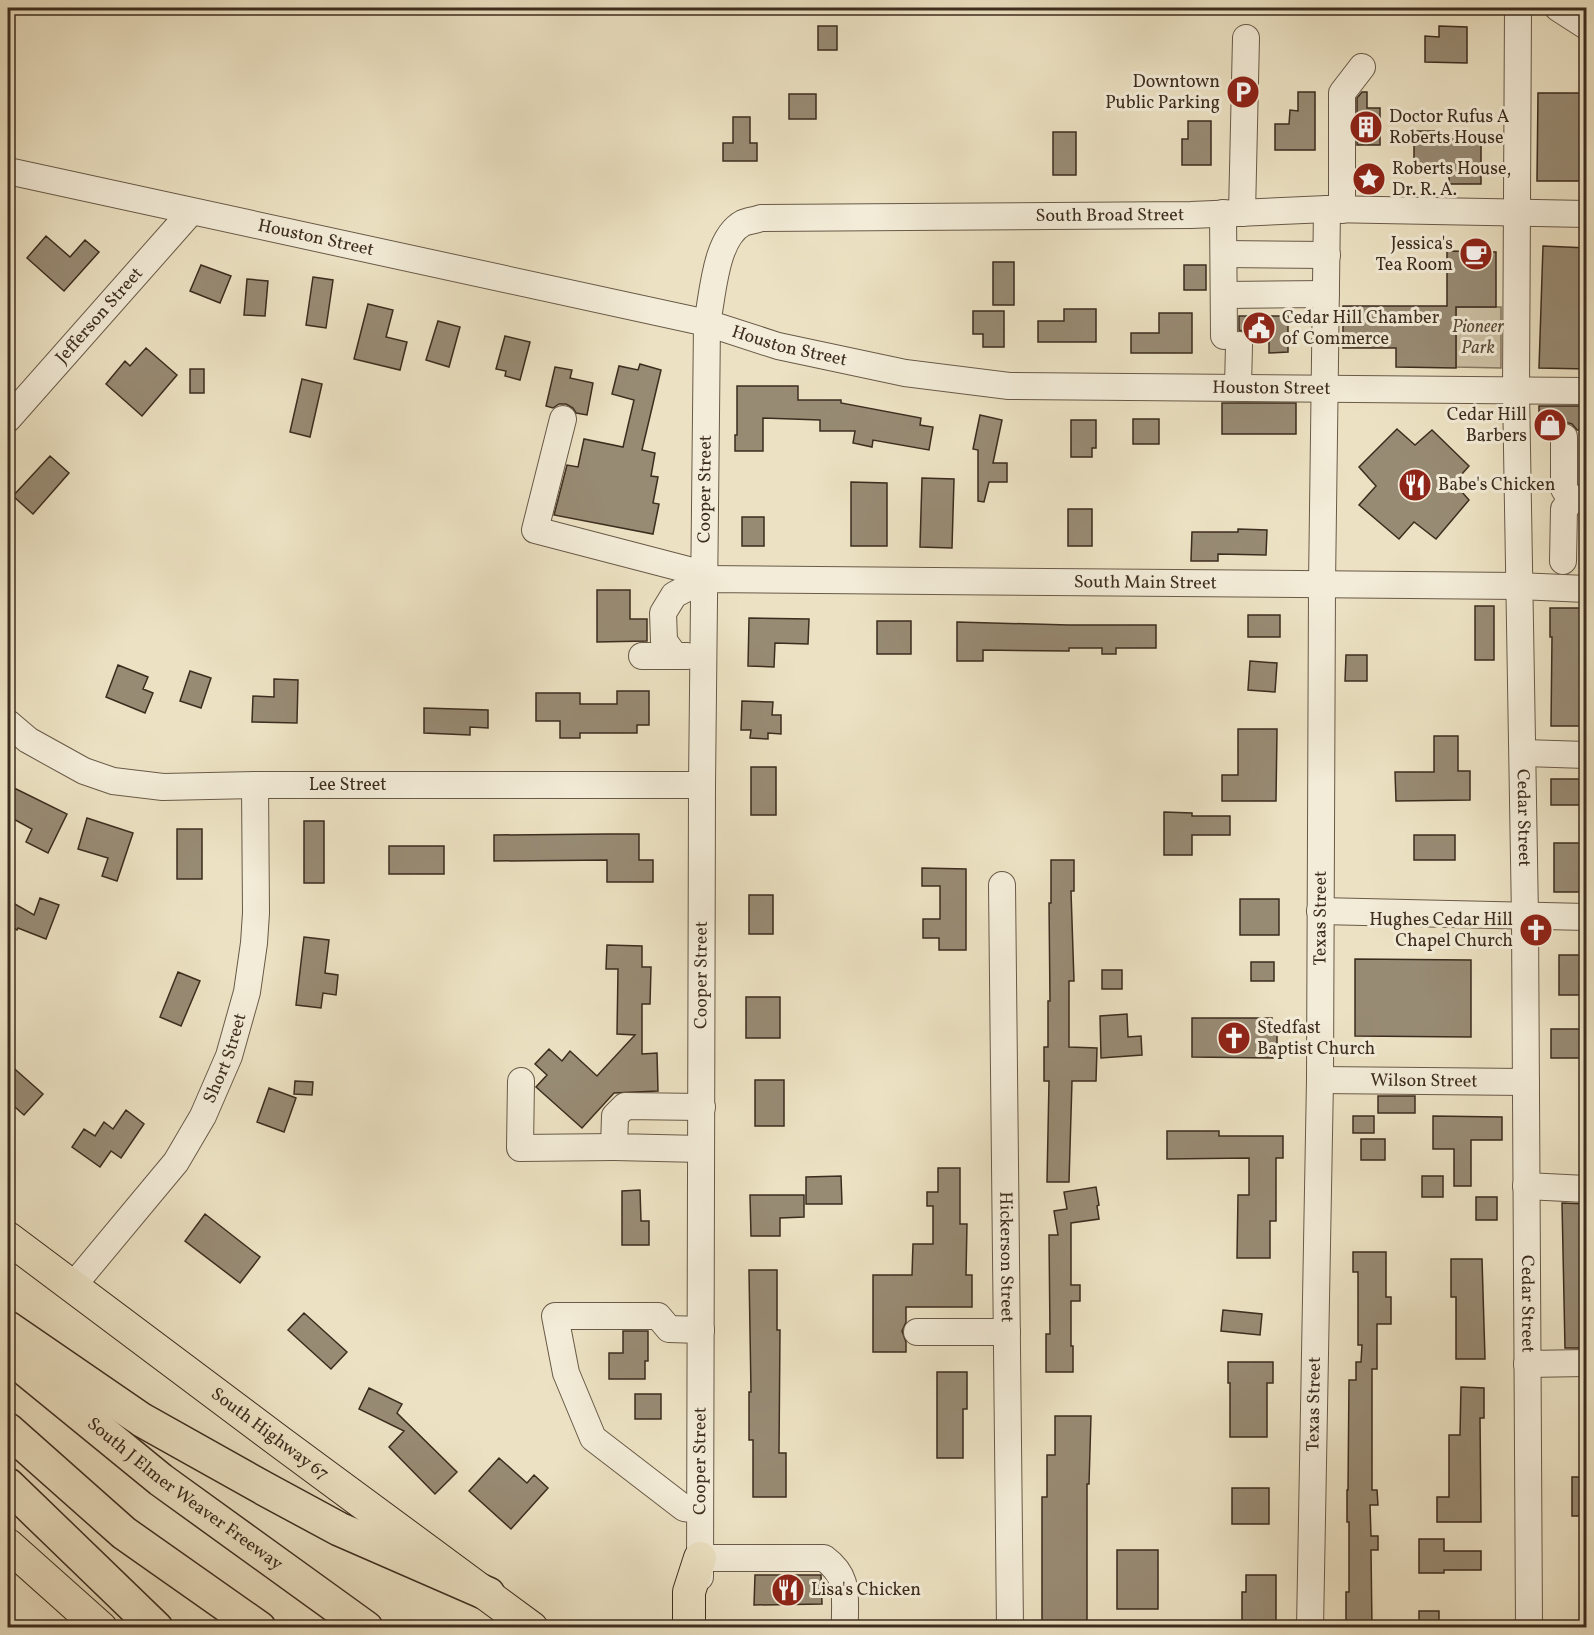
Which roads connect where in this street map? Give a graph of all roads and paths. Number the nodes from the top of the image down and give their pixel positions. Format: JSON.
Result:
{"nodes":[{"id":1,"x":1518,"y":8,"type":"edge"},
{"id":2,"x":1558,"y":8,"type":"edge"},
{"id":3,"x":1587,"y":26,"type":"edge"},
{"id":4,"x":1246,"y":38,"type":"dead end"},
{"id":5,"x":1362,"y":68,"type":"dead end"},
{"id":6,"x":8,"y":171,"type":"edge"},
{"id":7,"x":1334,"y":210,"type":"junction"},
{"id":8,"x":191,"y":212,"type":"junction"},
{"id":9,"x":1233,"y":213,"type":"junction"},
{"id":10,"x":1516,"y":213,"type":"junction"},
{"id":11,"x":1587,"y":214,"type":"edge"},
{"id":12,"x":1224,"y":254,"type":"junction"},
{"id":13,"x":1327,"y":255,"type":"junction"},
{"id":14,"x":1326,"y":294,"type":"junction"},
{"id":15,"x":1224,"y":295,"type":"junction"},
{"id":16,"x":707,"y":323,"type":"junction"},
{"id":17,"x":1238,"y":386,"type":"junction"},
{"id":18,"x":1325,"y":389,"type":"junction"},
{"id":19,"x":1516,"y":390,"type":"junction"},
{"id":20,"x":1587,"y":391,"type":"edge"},
{"id":21,"x":8,"y":419,"type":"edge"},
{"id":22,"x":563,"y":419,"type":"dead end"},
{"id":23,"x":1564,"y":437,"type":"dead end"},
{"id":24,"x":1579,"y":500,"type":"edge"},
{"id":25,"x":1563,"y":561,"type":"dead end"},
{"id":26,"x":704,"y":577,"type":"junction"},
{"id":27,"x":1322,"y":585,"type":"junction"},
{"id":28,"x":1520,"y":586,"type":"junction"},
{"id":29,"x":1587,"y":589,"type":"edge"},
{"id":30,"x":642,"y":656,"type":"dead end"},
{"id":31,"x":675,"y":656,"type":"junction"},
{"id":32,"x":702,"y":657,"type":"junction"},
{"id":33,"x":8,"y":723,"type":"edge"},
{"id":34,"x":1523,"y":753,"type":"junction"},
{"id":35,"x":1587,"y":755,"type":"edge"},
{"id":36,"x":255,"y":785,"type":"junction"},
{"id":37,"x":702,"y":785,"type":"junction"},
{"id":38,"x":1002,"y":885,"type":"dead end"},
{"id":39,"x":1320,"y":911,"type":"junction"},
{"id":40,"x":1525,"y":917,"type":"junction"},
{"id":41,"x":1587,"y":917,"type":"edge"},
{"id":42,"x":1320,"y":1080,"type":"junction"},
{"id":43,"x":521,"y":1081,"type":"dead end"},
{"id":44,"x":1526,"y":1082,"type":"junction"},
{"id":45,"x":702,"y":1107,"type":"junction"},
{"id":46,"x":614,"y":1147,"type":"junction"},
{"id":47,"x":701,"y":1149,"type":"junction"},
{"id":48,"x":1526,"y":1186,"type":"junction"},
{"id":49,"x":1587,"y":1189,"type":"edge"},
{"id":50,"x":8,"y":1238,"type":"edge"},
{"id":51,"x":72,"y":1287,"type":"junction"},
{"id":52,"x":8,"y":1328,"type":"edge"},
{"id":53,"x":701,"y":1330,"type":"junction"},
{"id":54,"x":917,"y":1332,"type":"dead end"},
{"id":55,"x":1006,"y":1332,"type":"junction"},
{"id":56,"x":8,"y":1355,"type":"edge"},
{"id":57,"x":1587,"y":1363,"type":"edge"},
{"id":58,"x":1527,"y":1364,"type":"junction"},
{"id":59,"x":8,"y":1430,"type":"edge"},
{"id":60,"x":8,"y":1485,"type":"edge"},
{"id":61,"x":700,"y":1509,"type":"junction"},
{"id":62,"x":8,"y":1545,"type":"edge"},
{"id":63,"x":700,"y":1558,"type":"junction"},
{"id":64,"x":488,"y":1594,"type":"junction"},
{"id":65,"x":101,"y":1628,"type":"edge"},
{"id":66,"x":156,"y":1628,"type":"edge"},
{"id":67,"x":259,"y":1628,"type":"edge"},
{"id":68,"x":366,"y":1628,"type":"edge"},
{"id":69,"x":532,"y":1628,"type":"edge"},
{"id":70,"x":689,"y":1628,"type":"edge"},
{"id":71,"x":700,"y":1628,"type":"edge"},
{"id":72,"x":845,"y":1628,"type":"edge"},
{"id":73,"x":1010,"y":1628,"type":"edge"},
{"id":74,"x":1310,"y":1628,"type":"edge"},
{"id":75,"x":1529,"y":1628,"type":"edge"}],
"edges":[{"from":1,"to":10,"type":"street","name":"Cedar Street"},
{"from":2,"to":3,"type":"street"},
{"from":4,"to":9,"type":"street"},
{"from":5,"to":7,"type":"street","name":"Texas Street"},
{"from":6,"to":8,"type":"street","name":"Houston Street"},
{"from":7,"to":9,"type":"street","name":"South Broad Street"},
{"from":7,"to":10,"type":"street","name":"South Broad Street"},
{"from":7,"to":13,"type":"street","name":"Texas Street"},
{"from":8,"to":16,"type":"street","name":"Houston Street"},
{"from":8,"to":21,"type":"street","name":"Jefferson Street"},
{"from":9,"to":12,"type":"street"},
{"from":9,"to":16,"type":"street","name":"South Broad Street"},
{"from":10,"to":11,"type":"street","name":"South Broad Street"},
{"from":10,"to":19,"type":"street","name":"Cedar Street"},
{"from":12,"to":13,"type":"street"},
{"from":12,"to":15,"type":"street"},
{"from":13,"to":14,"type":"street","name":"Texas Street"},
{"from":14,"to":15,"type":"street"},
{"from":14,"to":18,"type":"street","name":"Texas Street"},
{"from":15,"to":17,"type":"street"},
{"from":16,"to":17,"type":"street","name":"Houston Street"},
{"from":16,"to":26,"type":"street","name":"Cooper Street"},
{"from":17,"to":18,"type":"street","name":"Houston Street"},
{"from":18,"to":19,"type":"street","name":"Houston Street"},
{"from":18,"to":27,"type":"street","name":"Texas Street"},
{"from":19,"to":20,"type":"street","name":"Houston Street"},
{"from":19,"to":28,"type":"street","name":"Cedar Street"},
{"from":22,"to":26,"type":"street"},
{"from":23,"to":24,"type":"street"},
{"from":24,"to":25,"type":"street"},
{"from":26,"to":27,"type":"street","name":"South Main Street"},
{"from":26,"to":31,"type":"street"},
{"from":26,"to":32,"type":"street","name":"Cooper Street"},
{"from":27,"to":28,"type":"street","name":"South Main Street"},
{"from":27,"to":39,"type":"street","name":"Texas Street"},
{"from":28,"to":29,"type":"street","name":"South Main Street"},
{"from":28,"to":34,"type":"street","name":"Cedar Street"},
{"from":30,"to":31,"type":"street"},
{"from":31,"to":32,"type":"street"},
{"from":32,"to":37,"type":"street","name":"Cooper Street"},
{"from":33,"to":36,"type":"street","name":"Lee Street"},
{"from":34,"to":35,"type":"street"},
{"from":34,"to":40,"type":"street","name":"Cedar Street"},
{"from":36,"to":37,"type":"street","name":"Lee Street"},
{"from":36,"to":51,"type":"street","name":"Short Street"},
{"from":37,"to":45,"type":"street","name":"Cooper Street"},
{"from":38,"to":55,"type":"street","name":"Hickerson Street"},
{"from":39,"to":40,"type":"street"},
{"from":39,"to":42,"type":"street","name":"Texas Street"},
{"from":40,"to":41,"type":"street"},
{"from":40,"to":44,"type":"street","name":"Cedar Street"},
{"from":42,"to":44,"type":"street","name":"Wilson Street"},
{"from":42,"to":74,"type":"street","name":"Texas Street"},
{"from":43,"to":46,"type":"street"},
{"from":44,"to":48,"type":"street","name":"Cedar Street"},
{"from":45,"to":46,"type":"street"},
{"from":45,"to":47,"type":"street","name":"Cooper Street"},
{"from":46,"to":47,"type":"street"},
{"from":47,"to":53,"type":"street","name":"Cooper Street"},
{"from":48,"to":49,"type":"street"},
{"from":48,"to":58,"type":"street","name":"Cedar Street"},
{"from":50,"to":51,"type":"main road","name":"South Highway 67"},
{"from":51,"to":64,"type":"main road","name":"South Highway 67"},
{"from":52,"to":64,"type":"highway"},
{"from":53,"to":61,"type":"street","name":"Cooper Street"},
{"from":53,"to":61,"type":"street"},
{"from":54,"to":55,"type":"street"},
{"from":55,"to":73,"type":"street","name":"Hickerson Street"},
{"from":56,"to":68,"type":"highway","name":"South J Elmer Weaver Freeway"},
{"from":57,"to":58,"type":"street"},
{"from":58,"to":75,"type":"street","name":"Cedar Street"},
{"from":59,"to":67,"type":"highway"},
{"from":60,"to":66,"type":"highway"},
{"from":61,"to":63,"type":"street","name":"Cooper Street"},
{"from":62,"to":65,"type":"main road"},
{"from":63,"to":70,"type":"main road"},
{"from":63,"to":71,"type":"street","name":"Cooper Street"},
{"from":63,"to":72,"type":"street"},
{"from":64,"to":69,"type":"main road","name":"South Highway 67"}]}
